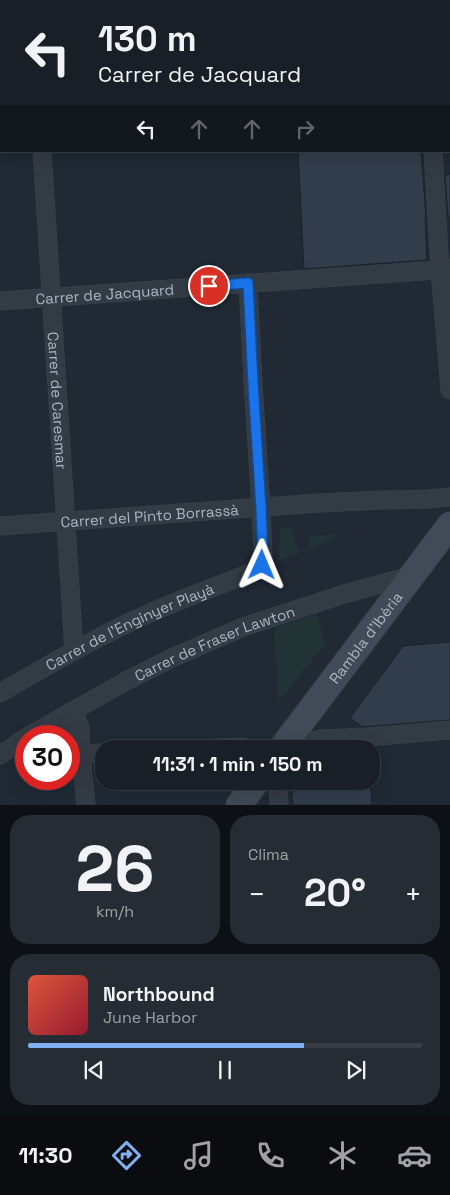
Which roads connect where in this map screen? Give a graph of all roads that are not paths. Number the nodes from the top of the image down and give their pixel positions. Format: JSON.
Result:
{"nodes":[{"id":1,"x":42,"y":152,"type":"edge"},
{"id":2,"x":433,"y":152,"type":"edge"},
{"id":3,"x":445,"y":270,"type":"edge"},
{"id":4,"x":248,"y":283,"type":"junction"},
{"id":5,"x":51,"y":298,"type":"junction"},
{"id":6,"x":0,"y":302,"type":"edge"},
{"id":7,"x":450,"y":390,"type":"edge"},
{"id":8,"x":450,"y":496,"type":"edge"},
{"id":9,"x":261,"y":508,"type":"junction"},
{"id":10,"x":65,"y":522,"type":"junction"},
{"id":11,"x":450,"y":525,"type":"edge"},
{"id":12,"x":0,"y":526,"type":"edge"},
{"id":13,"x":411,"y":576,"type":"junction"},
{"id":14,"x":74,"y":650,"type":"junction"},
{"id":15,"x":0,"y":693,"type":"edge"},
{"id":16,"x":70,"y":712,"type":"junction"},
{"id":17,"x":48,"y":725,"type":"edge"},
{"id":18,"x":62,"y":725,"type":"edge"},
{"id":19,"x":450,"y":730,"type":"edge"},
{"id":20,"x":288,"y":740,"type":"edge"},
{"id":21,"x":317,"y":740,"type":"edge"},
{"id":22,"x":15,"y":745,"type":"edge"},
{"id":23,"x":95,"y":753,"type":"edge"},
{"id":24,"x":81,"y":754,"type":"junction"},
{"id":25,"x":0,"y":755,"type":"edge"},
{"id":26,"x":250,"y":790,"type":"edge"},
{"id":27,"x":278,"y":790,"type":"edge"},
{"id":28,"x":86,"y":805,"type":"edge"},
{"id":29,"x":239,"y":805,"type":"edge"},
{"id":30,"x":279,"y":805,"type":"edge"}],
"edges":[{"from":1,"to":5,"type":"street","name":"Carrer de Caresmar"},
{"from":2,"to":3,"type":"street"},
{"from":3,"to":4,"type":"street","name":"Carrer de Jacquard"},
{"from":3,"to":7,"type":"street"},
{"from":4,"to":5,"type":"street","name":"Carrer de Jacquard"},
{"from":4,"to":9,"type":"street"},
{"from":5,"to":6,"type":"street","name":"Carrer de Jacquard"},
{"from":5,"to":10,"type":"street","name":"Carrer de Caresmar"},
{"from":8,"to":9,"type":"street","name":"Carrer del Pinto Borrassà"},
{"from":9,"to":10,"type":"street","name":"Carrer del Pinto Borrassà"},
{"from":9,"to":14,"type":"street","name":"Carrer de l'Enginyer Playà"},
{"from":10,"to":12,"type":"street","name":"Carrer del Pinto Borrassà"},
{"from":10,"to":14,"type":"street","name":"Carrer de Caresmar"},
{"from":11,"to":13,"type":"main road","name":"Rambla d'Ibèria"},
{"from":13,"to":16,"type":"street","name":"Carrer de Fraser Lawton"},
{"from":13,"to":20,"type":"main road","name":"Rambla d'Ibèria"},
{"from":14,"to":15,"type":"street","name":"Carrer de l'Enginyer Playà"},
{"from":16,"to":17,"type":"street","name":"Carrer de Fraser Lawton"},
{"from":16,"to":18,"type":"street"},
{"from":16,"to":24,"type":"street"},
{"from":19,"to":21,"type":"street"},
{"from":22,"to":25,"type":"street","name":"Carrer de Fraser Lawton"},
{"from":23,"to":24,"type":"street"},
{"from":24,"to":28,"type":"street"},
{"from":26,"to":29,"type":"main road"},
{"from":27,"to":30,"type":"street"}]}
